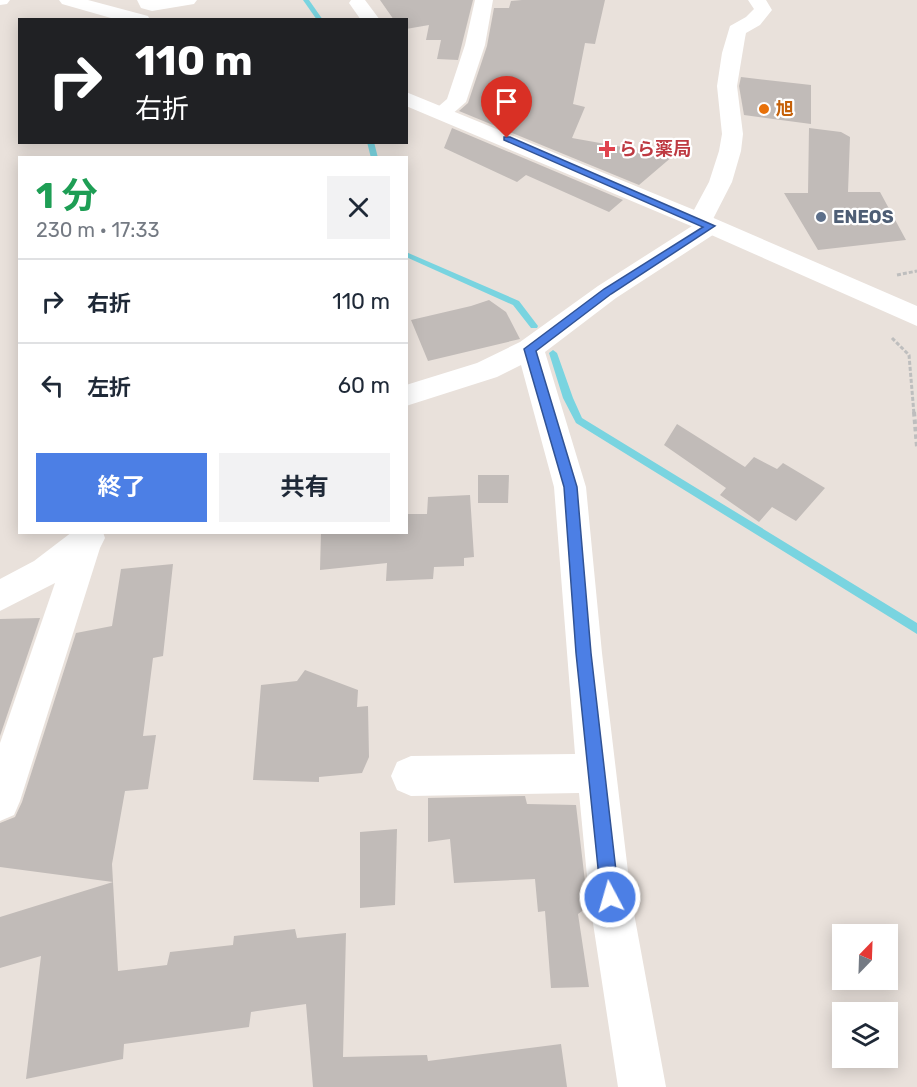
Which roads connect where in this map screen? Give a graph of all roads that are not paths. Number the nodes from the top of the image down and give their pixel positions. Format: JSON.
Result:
{"nodes":[{"id":1,"x":68,"y":0,"type":"edge"},
{"id":2,"x":146,"y":0,"type":"edge"},
{"id":3,"x":188,"y":0,"type":"edge"},
{"id":4,"x":484,"y":0,"type":"edge"},
{"id":5,"x":757,"y":0,"type":"edge"},
{"id":6,"x":358,"y":3,"type":"dead end"},
{"id":7,"x":134,"y":18,"type":"edge"},
{"id":8,"x":369,"y":18,"type":"edge"},
{"id":9,"x":408,"y":99,"type":"edge"},
{"id":10,"x":443,"y":112,"type":"junction"},
{"id":11,"x":705,"y":223,"type":"junction"},
{"id":12,"x":917,"y":317,"type":"edge"},
{"id":13,"x":530,"y":349,"type":"junction"},
{"id":14,"x":408,"y":395,"type":"edge"},
{"id":15,"x":91,"y":536,"type":"edge"},
{"id":16,"x":0,"y":596,"type":"edge"},
{"id":17,"x":597,"y":773,"type":"junction"},
{"id":18,"x":411,"y":776,"type":"dead end"},
{"id":19,"x":0,"y":801,"type":"edge"},
{"id":20,"x":642,"y":1087,"type":"edge"}],
"edges":[{"from":1,"to":7,"type":"street"},
{"from":2,"to":3,"type":"street"},
{"from":4,"to":10,"type":"street"},
{"from":5,"to":11,"type":"street"},
{"from":6,"to":8,"type":"street"},
{"from":9,"to":10,"type":"street"},
{"from":10,"to":11,"type":"street"},
{"from":11,"to":12,"type":"street"},
{"from":11,"to":13,"type":"street"},
{"from":13,"to":14,"type":"street"},
{"from":13,"to":17,"type":"street"},
{"from":15,"to":16,"type":"street"},
{"from":15,"to":19,"type":"street"},
{"from":17,"to":18,"type":"street"},
{"from":17,"to":20,"type":"street"}]}
